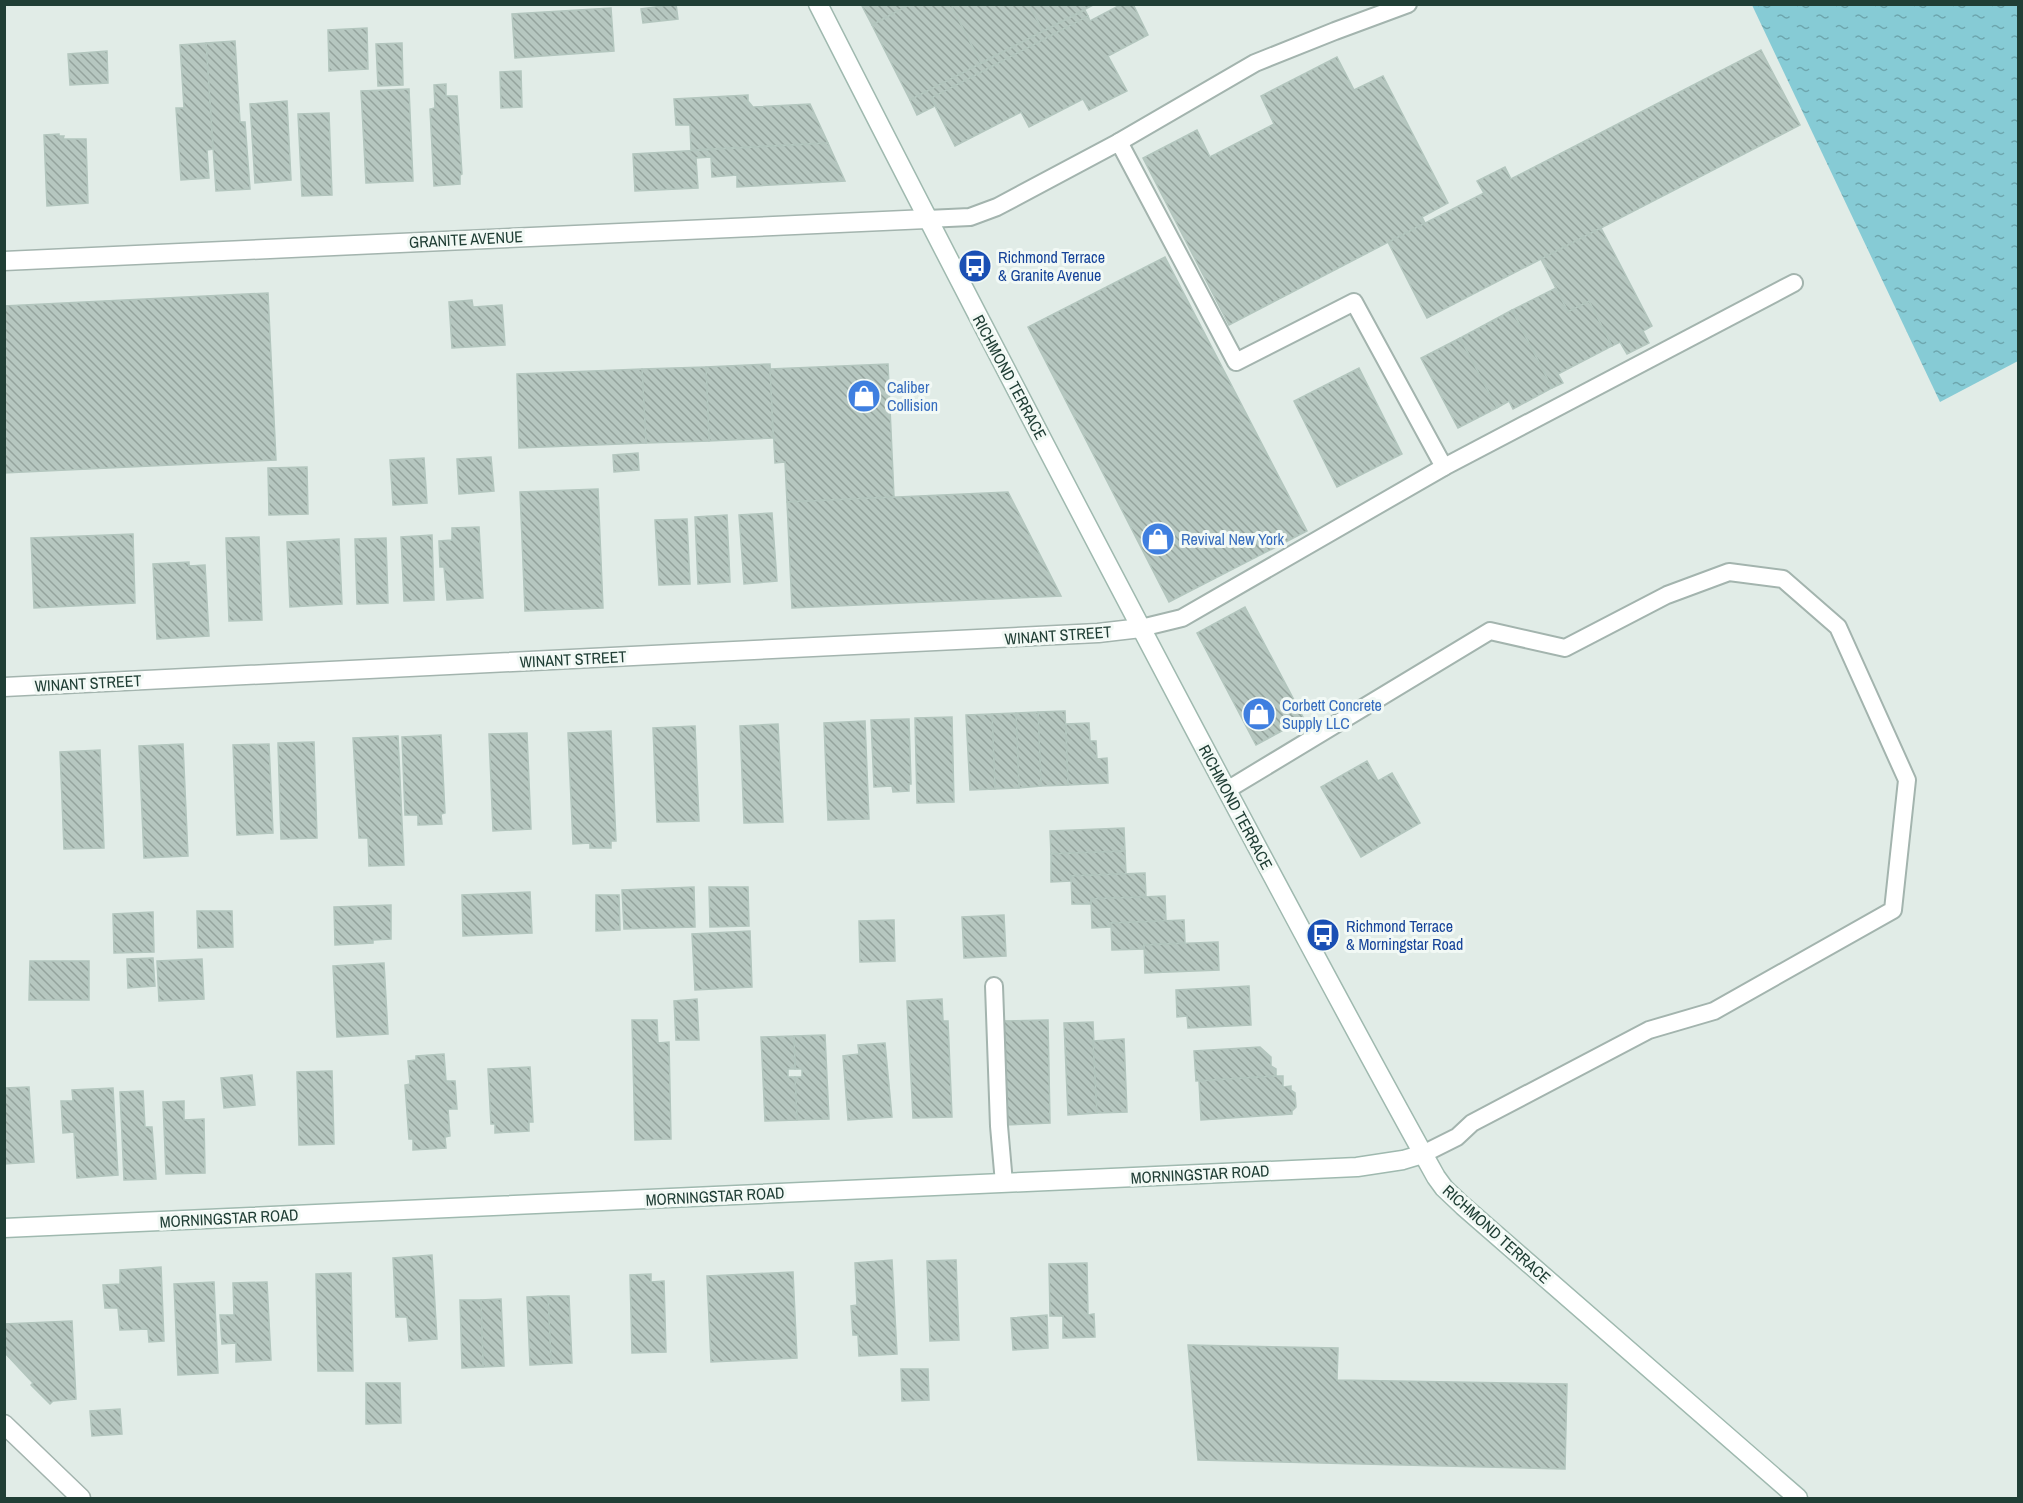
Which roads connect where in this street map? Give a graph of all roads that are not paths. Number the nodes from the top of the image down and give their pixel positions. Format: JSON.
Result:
{"nodes":[{"id":1,"x":818,"y":4,"type":"edge"},
{"id":2,"x":1408,"y":4,"type":"edge"},
{"id":3,"x":1119,"y":142,"type":"junction"},
{"id":4,"x":927,"y":219,"type":"junction"},
{"id":5,"x":4,"y":261,"type":"edge"},
{"id":6,"x":1794,"y":283,"type":"dead end"},
{"id":7,"x":1444,"y":467,"type":"junction"},
{"id":8,"x":1142,"y":628,"type":"junction"},
{"id":9,"x":4,"y":687,"type":"edge"},
{"id":10,"x":1227,"y":790,"type":"junction"},
{"id":11,"x":994,"y":986,"type":"dead end"},
{"id":12,"x":1423,"y":1154,"type":"junction"},
{"id":13,"x":1004,"y":1183,"type":"junction"},
{"id":14,"x":4,"y":1228,"type":"edge"},
{"id":15,"x":4,"y":1424,"type":"edge"},
{"id":16,"x":81,"y":1498,"type":"edge"},
{"id":17,"x":1798,"y":1498,"type":"edge"}],
"edges":[{"from":1,"to":4,"type":"street","name":"RICHMOND TERRACE"},
{"from":2,"to":3,"type":"lane"},
{"from":3,"to":4,"type":"lane"},
{"from":3,"to":7,"type":"lane"},
{"from":4,"to":5,"type":"street","name":"GRANITE AVENUE"},
{"from":4,"to":8,"type":"street","name":"RICHMOND TERRACE"},
{"from":6,"to":7,"type":"lane"},
{"from":7,"to":8,"type":"lane"},
{"from":8,"to":9,"type":"street","name":"WINANT STREET"},
{"from":8,"to":10,"type":"street","name":"RICHMOND TERRACE"},
{"from":10,"to":12,"type":"street","name":"RICHMOND TERRACE"},
{"from":10,"to":12,"type":"lane"},
{"from":11,"to":13,"type":"lane"},
{"from":12,"to":13,"type":"street","name":"MORNINGSTAR ROAD"},
{"from":12,"to":17,"type":"street","name":"RICHMOND TERRACE"},
{"from":13,"to":14,"type":"street","name":"MORNINGSTAR ROAD"},
{"from":15,"to":16,"type":"street"}]}
